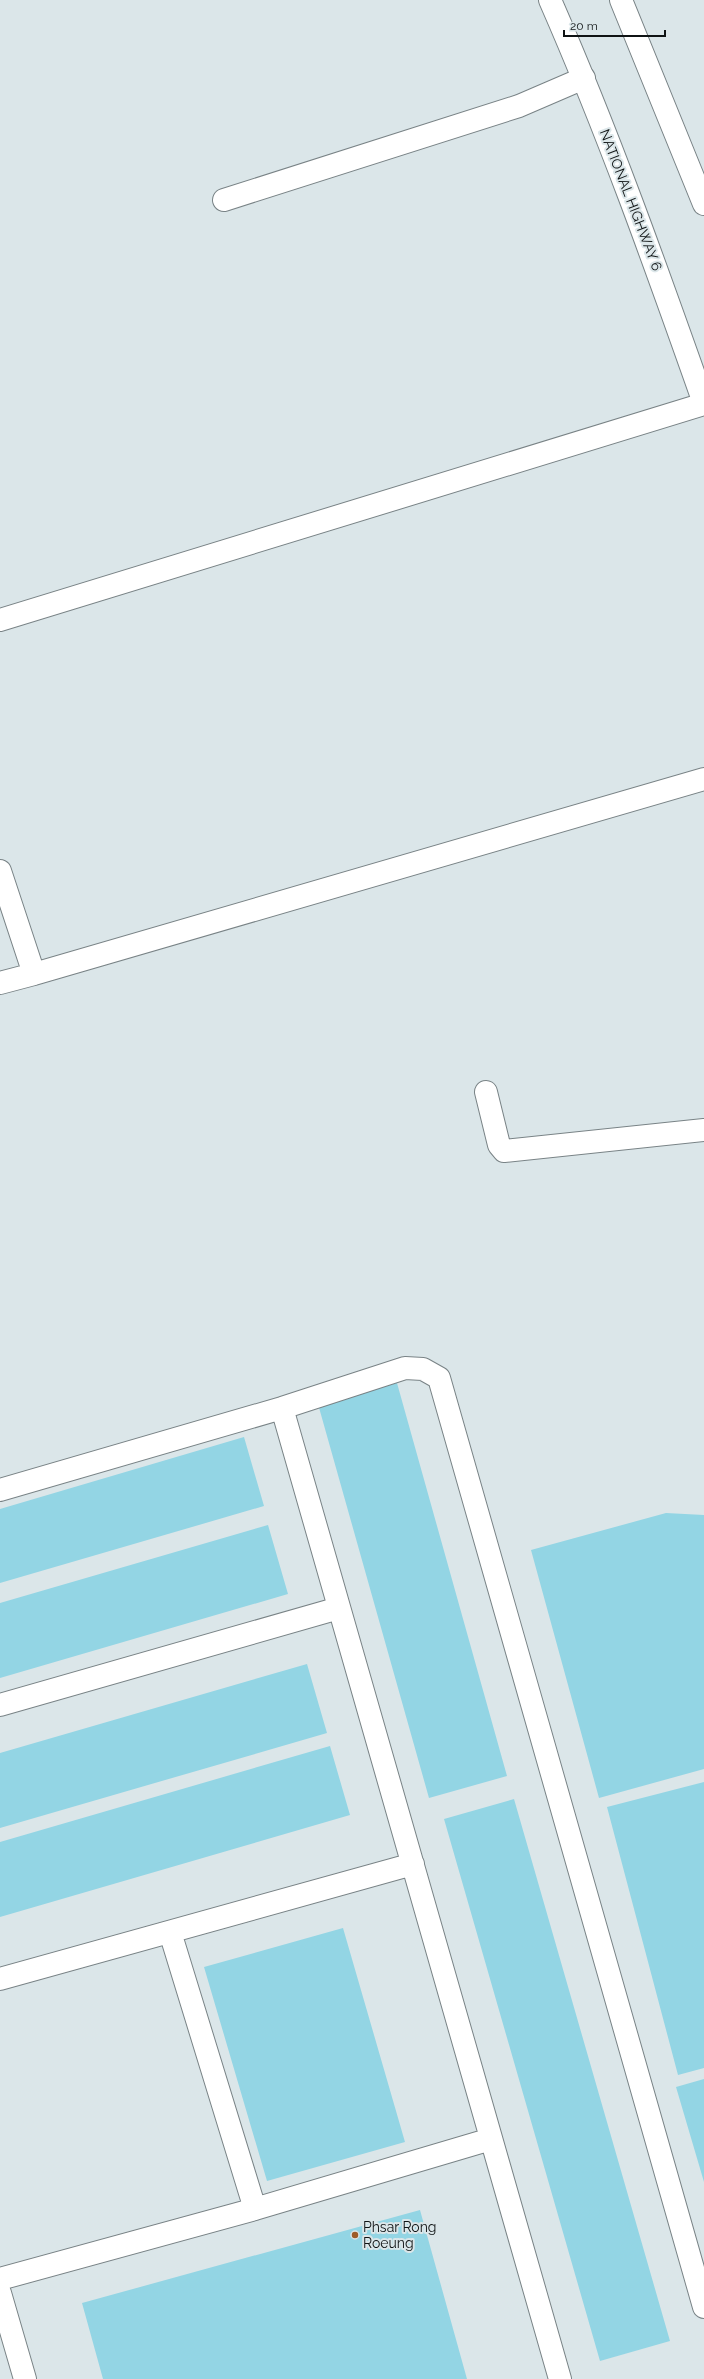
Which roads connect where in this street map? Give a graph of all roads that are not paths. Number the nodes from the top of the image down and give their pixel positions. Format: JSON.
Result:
{"nodes":[{"id":1,"x":550,"y":0,"type":"edge"},
{"id":2,"x":622,"y":0,"type":"edge"},
{"id":3,"x":584,"y":78,"type":"junction"},
{"id":4,"x":224,"y":200,"type":"dead end"},
{"id":5,"x":704,"y":204,"type":"edge"},
{"id":6,"x":704,"y":404,"type":"edge"},
{"id":7,"x":0,"y":620,"type":"edge"},
{"id":8,"x":704,"y":780,"type":"edge"},
{"id":9,"x":0,"y":871,"type":"edge"},
{"id":10,"x":34,"y":974,"type":"junction"},
{"id":11,"x":0,"y":983,"type":"edge"},
{"id":12,"x":486,"y":1092,"type":"dead end"},
{"id":13,"x":704,"y":1130,"type":"edge"},
{"id":14,"x":282,"y":1408,"type":"junction"},
{"id":15,"x":0,"y":1490,"type":"edge"},
{"id":16,"x":339,"y":1608,"type":"junction"},
{"id":17,"x":0,"y":1705,"type":"edge"},
{"id":18,"x":413,"y":1864,"type":"junction"},
{"id":19,"x":170,"y":1932,"type":"junction"},
{"id":20,"x":0,"y":1979,"type":"edge"},
{"id":21,"x":491,"y":2139,"type":"junction"},
{"id":22,"x":255,"y":2209,"type":"junction"},
{"id":23,"x":0,"y":2279,"type":"edge"},
{"id":24,"x":0,"y":2293,"type":"edge"},
{"id":25,"x":704,"y":2307,"type":"edge"},
{"id":26,"x":25,"y":2379,"type":"edge"},
{"id":27,"x":560,"y":2379,"type":"edge"}],
"edges":[{"from":1,"to":3,"type":"main road","name":"NATIONAL HIGHWAY 6"},
{"from":2,"to":5,"type":"main road"},
{"from":3,"to":4,"type":"main road"},
{"from":3,"to":6,"type":"main road","name":"NATIONAL HIGHWAY 6"},
{"from":6,"to":7,"type":"main road"},
{"from":8,"to":10,"type":"main road"},
{"from":9,"to":10,"type":"main road"},
{"from":10,"to":11,"type":"main road"},
{"from":12,"to":13,"type":"main road"},
{"from":14,"to":15,"type":"main road"},
{"from":14,"to":16,"type":"main road"},
{"from":14,"to":25,"type":"main road"},
{"from":16,"to":17,"type":"main road"},
{"from":16,"to":18,"type":"main road"},
{"from":18,"to":19,"type":"main road"},
{"from":18,"to":21,"type":"main road"},
{"from":19,"to":20,"type":"main road"},
{"from":19,"to":22,"type":"main road"},
{"from":21,"to":22,"type":"main road"},
{"from":21,"to":27,"type":"main road"},
{"from":22,"to":23,"type":"main road"},
{"from":24,"to":26,"type":"main road"}]}
